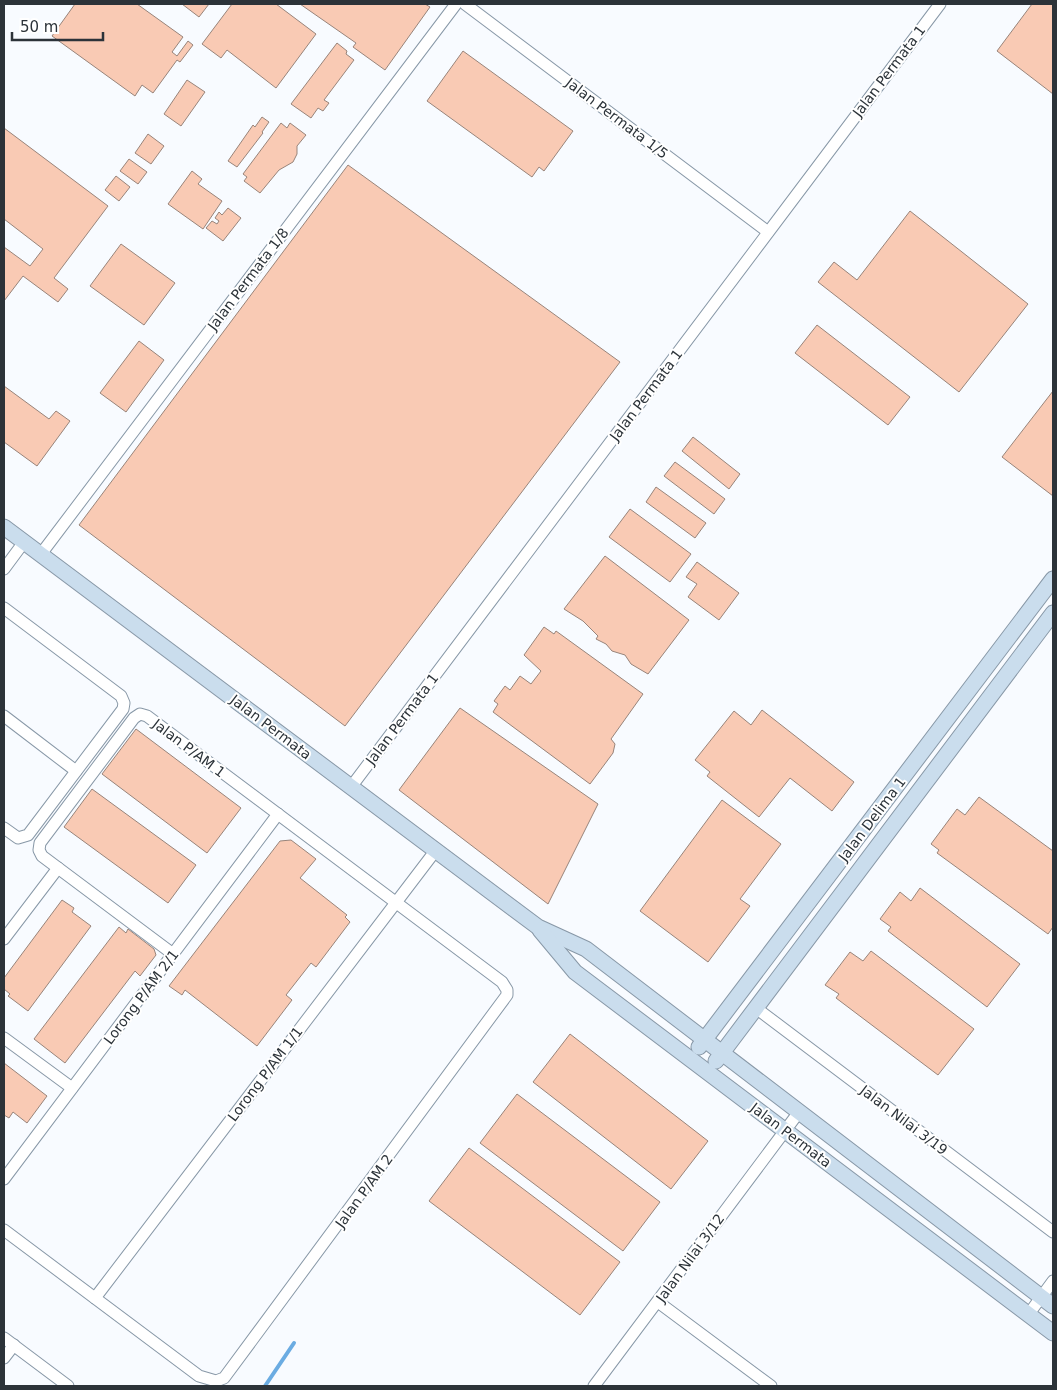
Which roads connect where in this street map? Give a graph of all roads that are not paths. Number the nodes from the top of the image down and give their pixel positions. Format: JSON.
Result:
{"nodes":[{"id":1,"x":456,"y":4,"type":"edge"},
{"id":2,"x":465,"y":4,"type":"edge"},
{"id":3,"x":940,"y":4,"type":"edge"},
{"id":4,"x":768,"y":232,"type":"junction"},
{"id":5,"x":4,"y":527,"type":"edge"},
{"id":6,"x":24,"y":542,"type":"junction"},
{"id":7,"x":41,"y":554,"type":"junction"},
{"id":8,"x":4,"y":569,"type":"edge"},
{"id":9,"x":1053,"y":579,"type":"edge"},
{"id":10,"x":4,"y":608,"type":"edge"},
{"id":11,"x":1053,"y":613,"type":"edge"},
{"id":12,"x":4,"y":716,"type":"edge"},
{"id":13,"x":76,"y":771,"type":"junction"},
{"id":14,"x":352,"y":787,"type":"junction"},
{"id":15,"x":278,"y":814,"type":"junction"},
{"id":16,"x":7,"y":830,"type":"edge"},
{"id":17,"x":436,"y":850,"type":"junction"},
{"id":18,"x":58,"y":868,"type":"junction"},
{"id":19,"x":396,"y":902,"type":"junction"},
{"id":20,"x":538,"y":926,"type":"junction"},
{"id":21,"x":4,"y":940,"type":"edge"},
{"id":22,"x":173,"y":954,"type":"junction"},
{"id":23,"x":756,"y":1008,"type":"junction"},
{"id":24,"x":4,"y":1038,"type":"edge"},
{"id":25,"x":703,"y":1040,"type":"junction"},
{"id":26,"x":721,"y":1054,"type":"junction"},
{"id":27,"x":690,"y":1058,"type":"junction"},
{"id":28,"x":708,"y":1072,"type":"junction"},
{"id":29,"x":72,"y":1088,"type":"junction"},
{"id":30,"x":799,"y":1112,"type":"junction"},
{"id":31,"x":784,"y":1130,"type":"junction"},
{"id":32,"x":4,"y":1179,"type":"edge"},
{"id":33,"x":4,"y":1230,"type":"edge"},
{"id":34,"x":1053,"y":1232,"type":"edge"},
{"id":35,"x":1053,"y":1282,"type":"edge"},
{"id":36,"x":95,"y":1298,"type":"junction"},
{"id":37,"x":1047,"y":1301,"type":"edge"},
{"id":38,"x":658,"y":1302,"type":"junction"},
{"id":39,"x":1028,"y":1315,"type":"junction"},
{"id":40,"x":1053,"y":1333,"type":"edge"},
{"id":41,"x":4,"y":1338,"type":"edge"},
{"id":42,"x":14,"y":1345,"type":"junction"},
{"id":43,"x":4,"y":1358,"type":"edge"},
{"id":44,"x":68,"y":1386,"type":"edge"},
{"id":45,"x":594,"y":1386,"type":"edge"},
{"id":46,"x":771,"y":1386,"type":"edge"}],
"edges":[{"from":1,"to":7,"type":"street","name":"Jalan Permata 1/8"},
{"from":2,"to":4,"type":"street","name":"Jalan Permata 1/5"},
{"from":3,"to":4,"type":"street","name":"Jalan Permata 1"},
{"from":4,"to":14,"type":"street","name":"Jalan Permata 1"},
{"from":5,"to":6,"type":"street","name":"Jalan Permata"},
{"from":6,"to":7,"type":"street","name":"Jalan Permata"},
{"from":6,"to":8,"type":"street"},
{"from":7,"to":14,"type":"street","name":"Jalan Permata"},
{"from":9,"to":25,"type":"street","name":"Jalan Delima 1"},
{"from":10,"to":13,"type":"street"},
{"from":11,"to":23,"type":"street","name":"Jalan Delima 1"},
{"from":12,"to":13,"type":"street"},
{"from":13,"to":16,"type":"street"},
{"from":14,"to":17,"type":"street","name":"Jalan Permata"},
{"from":15,"to":18,"type":"street","name":"Jalan P/AM 1"},
{"from":15,"to":19,"type":"street","name":"Jalan P/AM 1"},
{"from":15,"to":22,"type":"street","name":"Lorong P/AM 2/1"},
{"from":17,"to":19,"type":"street","name":"Lorong P/AM 1/1"},
{"from":17,"to":20,"type":"street","name":"Jalan Permata"},
{"from":18,"to":21,"type":"street"},
{"from":18,"to":22,"type":"street"},
{"from":19,"to":36,"type":"street","name":"Lorong P/AM 1/1"},
{"from":19,"to":36,"type":"street","name":"Jalan P/AM 2"},
{"from":20,"to":25,"type":"street","name":"Jalan Permata"},
{"from":20,"to":27,"type":"street","name":"Jalan Permata"},
{"from":22,"to":29,"type":"street","name":"Lorong P/AM 2/1"},
{"from":23,"to":26,"type":"street","name":"Jalan Delima 1"},
{"from":23,"to":34,"type":"street","name":"Jalan Nilai 3/19"},
{"from":24,"to":29,"type":"street"},
{"from":25,"to":26,"type":"street","name":"Jalan Permata"},
{"from":25,"to":27,"type":"street","name":"Jalan Delima 1"},
{"from":26,"to":28,"type":"street","name":"Jalan Delima 1"},
{"from":26,"to":30,"type":"street","name":"Jalan Permata"},
{"from":27,"to":28,"type":"street","name":"Jalan Permata"},
{"from":28,"to":31,"type":"street","name":"Jalan Permata"},
{"from":29,"to":32,"type":"street","name":"Lorong P/AM 2/1"},
{"from":30,"to":31,"type":"street","name":"Jalan Nilai 3/12"},
{"from":30,"to":37,"type":"street","name":"Jalan Permata"},
{"from":31,"to":38,"type":"street","name":"Jalan Nilai 3/12"},
{"from":31,"to":39,"type":"street","name":"Jalan Permata"},
{"from":33,"to":36,"type":"street"},
{"from":35,"to":37,"type":"street"},
{"from":37,"to":39,"type":"street"},
{"from":38,"to":45,"type":"street","name":"Jalan Nilai 3/12"},
{"from":38,"to":46,"type":"street"},
{"from":39,"to":40,"type":"street","name":"Jalan Permata"},
{"from":41,"to":42,"type":"street"},
{"from":42,"to":43,"type":"street"},
{"from":42,"to":44,"type":"street"}]}
